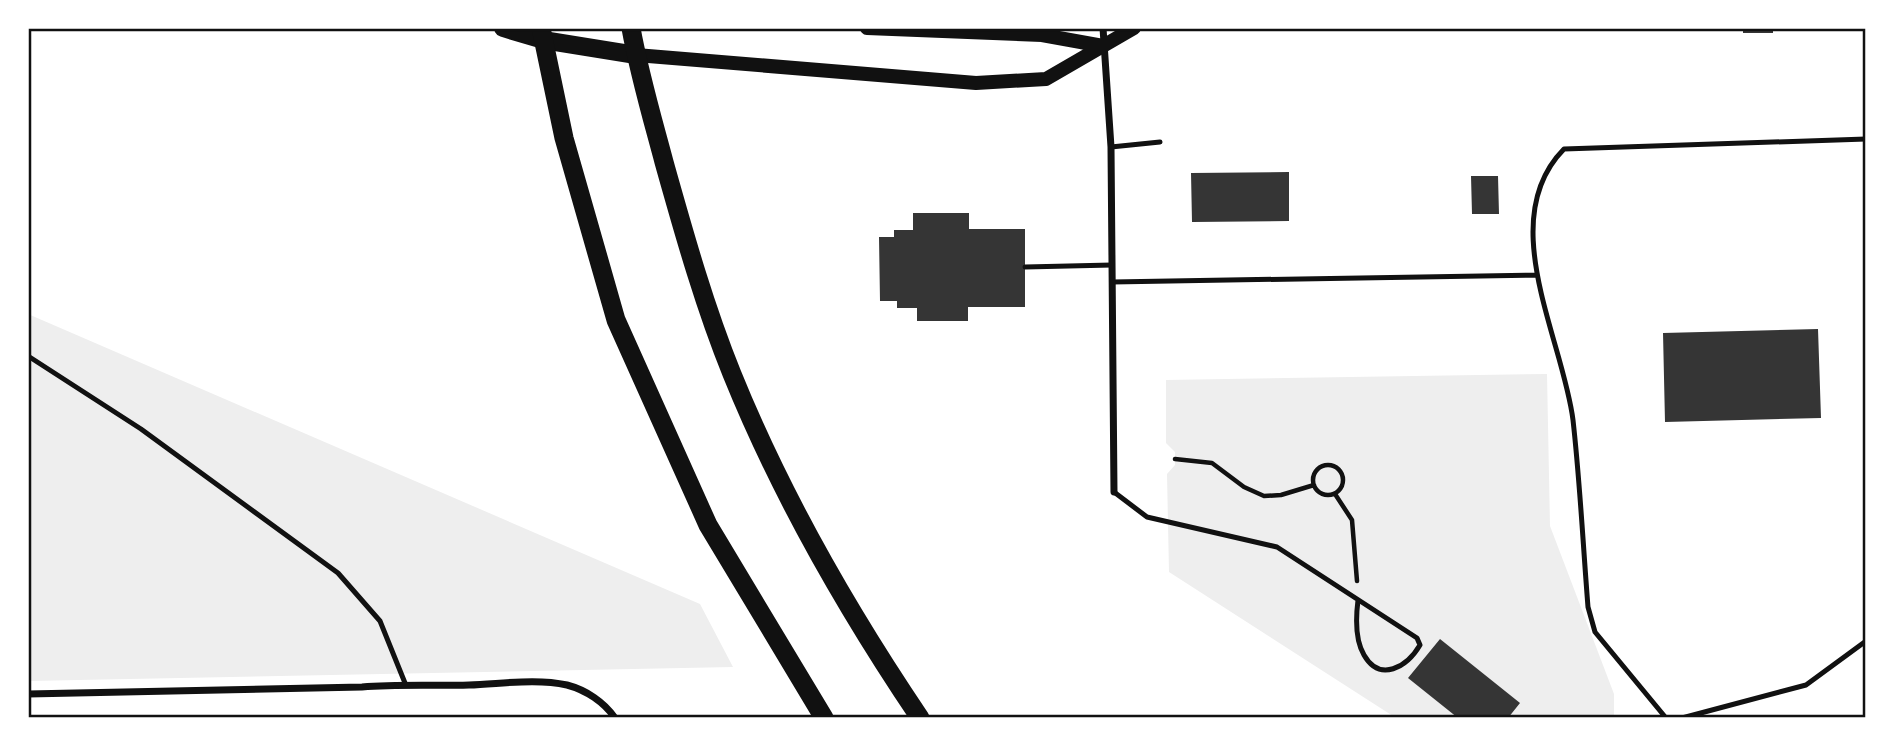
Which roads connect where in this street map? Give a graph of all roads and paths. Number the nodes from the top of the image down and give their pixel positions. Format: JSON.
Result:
{"nodes":[{"id":1,"x":503,"y":28,"type":"edge"},
{"id":2,"x":631,"y":28,"type":"edge"},
{"id":3,"x":867,"y":28,"type":"edge"},
{"id":4,"x":1103,"y":28,"type":"edge"},
{"id":5,"x":1134,"y":28,"type":"edge"},
{"id":6,"x":542,"y":34,"type":"edge"},
{"id":7,"x":1103,"y":46,"type":"junction"},
{"id":8,"x":636,"y":54,"type":"junction"},
{"id":9,"x":1866,"y":139,"type":"edge"},
{"id":10,"x":1160,"y":142,"type":"dead end"},
{"id":11,"x":1111,"y":147,"type":"junction"},
{"id":12,"x":1112,"y":265,"type":"junction"},
{"id":13,"x":1025,"y":267,"type":"dead end"},
{"id":14,"x":1536,"y":275,"type":"junction"},
{"id":15,"x":1112,"y":282,"type":"junction"},
{"id":16,"x":28,"y":356,"type":"edge"},
{"id":17,"x":1175,"y":459,"type":"dead end"},
{"id":18,"x":1314,"y":485,"type":"junction"},
{"id":19,"x":1114,"y":492,"type":"joint"},
{"id":20,"x":1335,"y":494,"type":"junction"},
{"id":21,"x":1358,"y":600,"type":"junction"},
{"id":22,"x":1866,"y":641,"type":"edge"},
{"id":23,"x":405,"y":683,"type":"junction"},
{"id":24,"x":28,"y":694,"type":"edge"},
{"id":25,"x":615,"y":718,"type":"edge"},
{"id":26,"x":824,"y":718,"type":"edge"},
{"id":27,"x":920,"y":718,"type":"edge"},
{"id":28,"x":1667,"y":718,"type":"edge"},
{"id":29,"x":1682,"y":718,"type":"edge"}],
"edges":[{"from":1,"to":6,"type":"main road"},
{"from":2,"to":8,"type":"highway"},
{"from":3,"to":7,"type":"main road"},
{"from":4,"to":7,"type":"street"},
{"from":5,"to":7,"type":"main road"},
{"from":6,"to":8,"type":"main road"},
{"from":6,"to":26,"type":"highway"},
{"from":7,"to":8,"type":"main road"},
{"from":7,"to":11,"type":"street"},
{"from":8,"to":27,"type":"highway"},
{"from":9,"to":14,"type":"lane"},
{"from":10,"to":11,"type":"lane"},
{"from":11,"to":12,"type":"street"},
{"from":12,"to":13,"type":"lane"},
{"from":12,"to":15,"type":"street"},
{"from":14,"to":15,"type":"lane"},
{"from":14,"to":28,"type":"lane"},
{"from":15,"to":19,"type":"street"},
{"from":16,"to":23,"type":"lane"},
{"from":17,"to":18,"type":"path"},
{"from":18,"to":20,"type":"path"},
{"from":18,"to":20,"type":"path"},
{"from":19,"to":21,"type":"lane"},
{"from":20,"to":21,"type":"path"},
{"from":21,"to":21,"type":"lane"},
{"from":22,"to":29,"type":"lane"},
{"from":23,"to":24,"type":"street"},
{"from":23,"to":25,"type":"street"}]}
